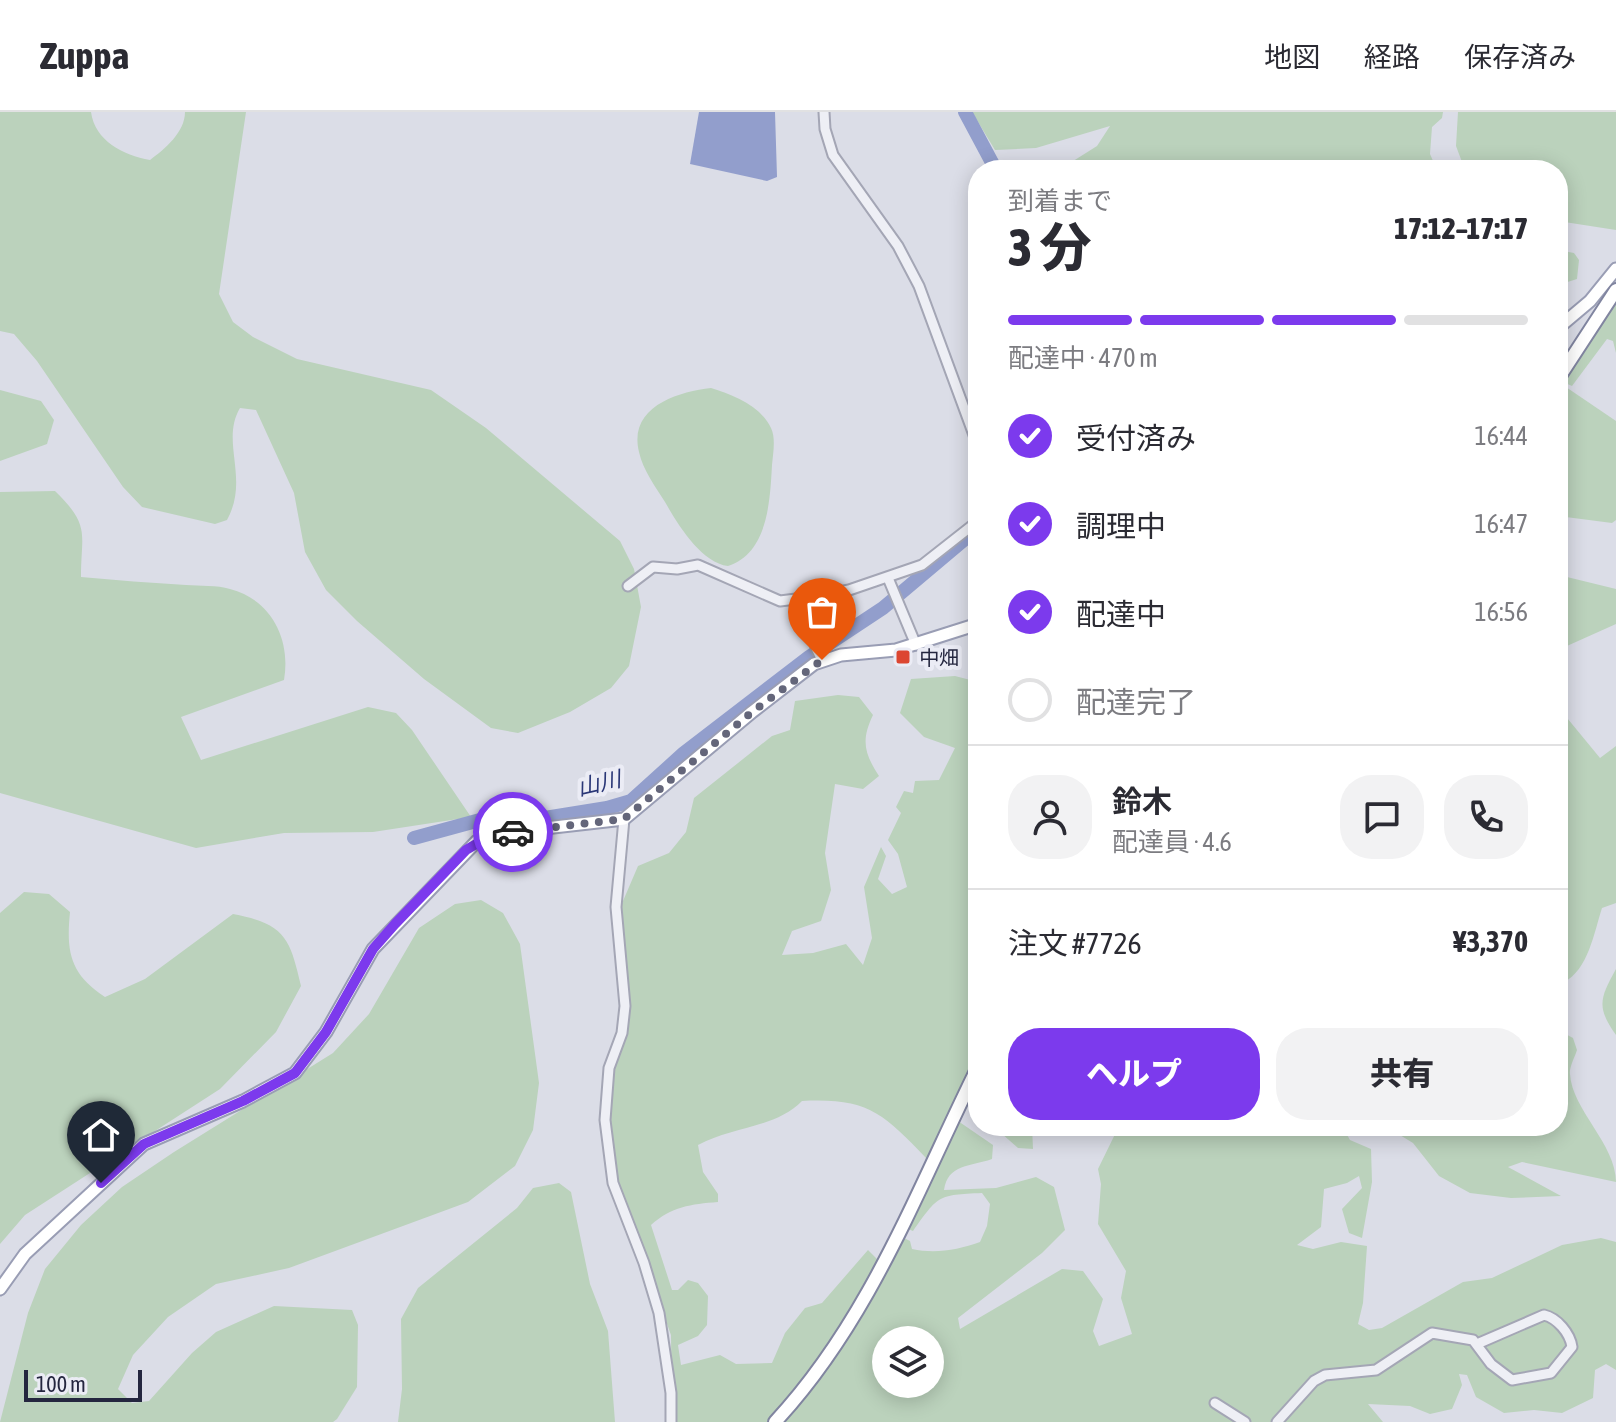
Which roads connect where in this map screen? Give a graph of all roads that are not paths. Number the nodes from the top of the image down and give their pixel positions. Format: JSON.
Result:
{"nodes":[{"id":1,"x":824,"y":112,"type":"edge"},
{"id":2,"x":1616,"y":269,"type":"edge"},
{"id":3,"x":1616,"y":290,"type":"edge"},
{"id":4,"x":1568,"y":320,"type":"edge"},
{"id":5,"x":1568,"y":364,"type":"edge"},
{"id":6,"x":968,"y":419,"type":"edge"},
{"id":7,"x":968,"y":529,"type":"edge"},
{"id":8,"x":888,"y":578,"type":"junction"},
{"id":9,"x":628,"y":586,"type":"dead end"},
{"id":10,"x":812,"y":597,"type":"junction"},
{"id":11,"x":968,"y":627,"type":"edge"},
{"id":12,"x":916,"y":645,"type":"junction"},
{"id":13,"x":819,"y":655,"type":"junction"},
{"id":14,"x":624,"y":819,"type":"junction"},
{"id":15,"x":968,"y":1088,"type":"edge"},
{"id":16,"x":0,"y":1289,"type":"edge"},
{"id":17,"x":1477,"y":1344,"type":"junction"},
{"id":18,"x":1215,"y":1403,"type":"dead end"},
{"id":19,"x":671,"y":1422,"type":"edge"},
{"id":20,"x":775,"y":1422,"type":"edge"},
{"id":21,"x":1245,"y":1422,"type":"edge"},
{"id":22,"x":1277,"y":1422,"type":"edge"}],
"edges":[{"from":1,"to":6,"type":"street"},
{"from":2,"to":4,"type":"main road"},
{"from":3,"to":5,"type":"highway"},
{"from":7,"to":8,"type":"street"},
{"from":8,"to":10,"type":"street"},
{"from":8,"to":12,"type":"street"},
{"from":9,"to":10,"type":"street"},
{"from":10,"to":13,"type":"street"},
{"from":11,"to":12,"type":"main road"},
{"from":12,"to":13,"type":"main road"},
{"from":13,"to":14,"type":"main road"},
{"from":14,"to":16,"type":"main road"},
{"from":14,"to":19,"type":"street"},
{"from":15,"to":20,"type":"highway"},
{"from":17,"to":17,"type":"street"},
{"from":17,"to":22,"type":"street"},
{"from":18,"to":21,"type":"street"}]}
